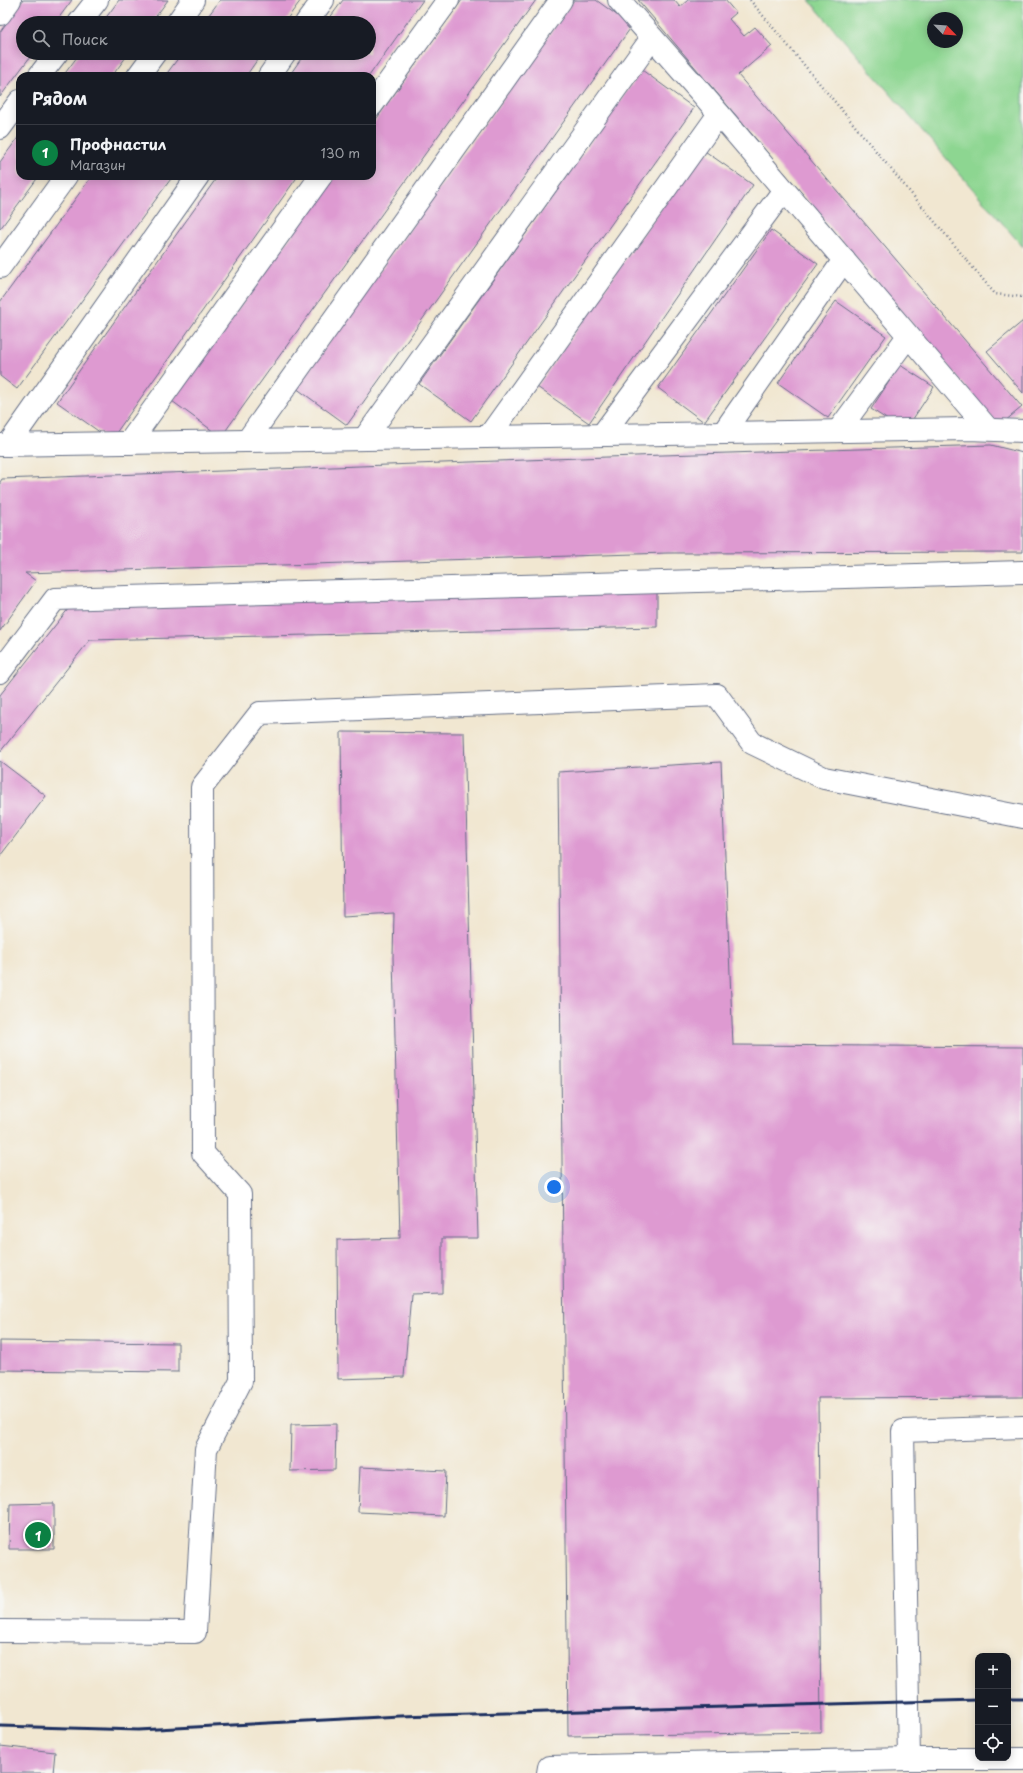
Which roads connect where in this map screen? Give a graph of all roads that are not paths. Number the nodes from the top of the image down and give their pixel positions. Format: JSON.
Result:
{"nodes":[{"id":1,"x":10,"y":0,"type":"edge"},
{"id":2,"x":97,"y":0,"type":"edge"},
{"id":3,"x":193,"y":0,"type":"edge"},
{"id":4,"x":323,"y":0,"type":"edge"},
{"id":5,"x":448,"y":0,"type":"edge"},
{"id":6,"x":561,"y":0,"type":"edge"},
{"id":7,"x":619,"y":0,"type":"edge"},
{"id":8,"x":0,"y":14,"type":"edge"},
{"id":9,"x":84,"y":16,"type":"edge"},
{"id":10,"x":182,"y":16,"type":"edge"},
{"id":11,"x":311,"y":16,"type":"edge"},
{"id":12,"x":652,"y":38,"type":"junction"},
{"id":13,"x":52,"y":60,"type":"edge"},
{"id":14,"x":150,"y":60,"type":"edge"},
{"id":15,"x":280,"y":60,"type":"edge"},
{"id":16,"x":42,"y":72,"type":"edge"},
{"id":17,"x":141,"y":72,"type":"edge"},
{"id":18,"x":272,"y":72,"type":"edge"},
{"id":19,"x":376,"y":99,"type":"edge"},
{"id":20,"x":16,"y":106,"type":"edge"},
{"id":21,"x":719,"y":114,"type":"junction"},
{"id":22,"x":0,"y":128,"type":"edge"},
{"id":23,"x":63,"y":180,"type":"edge"},
{"id":24,"x":195,"y":180,"type":"edge"},
{"id":25,"x":318,"y":180,"type":"edge"},
{"id":26,"x":784,"y":190,"type":"junction"},
{"id":27,"x":844,"y":260,"type":"junction"},
{"id":28,"x":0,"y":267,"type":"edge"},
{"id":29,"x":908,"y":336,"type":"junction"},
{"id":30,"x":988,"y":429,"type":"junction"},
{"id":31,"x":838,"y":431,"type":"junction"},
{"id":32,"x":1023,"y":431,"type":"edge"},
{"id":33,"x":723,"y":433,"type":"junction"},
{"id":34,"x":602,"y":435,"type":"junction"},
{"id":35,"x":489,"y":436,"type":"junction"},
{"id":36,"x":364,"y":439,"type":"junction"},
{"id":37,"x":247,"y":441,"type":"junction"},
{"id":38,"x":129,"y":443,"type":"junction"},
{"id":39,"x":4,"y":445,"type":"edge"},
{"id":40,"x":1023,"y":572,"type":"edge"},
{"id":41,"x":0,"y":672,"type":"edge"},
{"id":42,"x":1023,"y":818,"type":"edge"},
{"id":43,"x":1023,"y":1427,"type":"edge"},
{"id":44,"x":0,"y":1631,"type":"edge"},
{"id":45,"x":909,"y":1759,"type":"junction"},
{"id":46,"x":1023,"y":1759,"type":"edge"},
{"id":47,"x":548,"y":1773,"type":"edge"}],
"edges":[{"from":1,"to":8,"type":"lane"},
{"from":2,"to":9,"type":"lane"},
{"from":3,"to":10,"type":"lane"},
{"from":4,"to":11,"type":"lane"},
{"from":5,"to":19,"type":"lane"},
{"from":6,"to":37,"type":"lane"},
{"from":7,"to":12,"type":"lane"},
{"from":12,"to":21,"type":"lane"},
{"from":12,"to":36,"type":"lane"},
{"from":13,"to":16,"type":"lane"},
{"from":14,"to":17,"type":"lane"},
{"from":15,"to":18,"type":"lane"},
{"from":20,"to":22,"type":"lane"},
{"from":21,"to":26,"type":"lane"},
{"from":21,"to":35,"type":"lane"},
{"from":23,"to":28,"type":"lane"},
{"from":24,"to":39,"type":"lane"},
{"from":25,"to":38,"type":"lane"},
{"from":26,"to":27,"type":"lane"},
{"from":26,"to":34,"type":"lane"},
{"from":27,"to":29,"type":"lane"},
{"from":27,"to":33,"type":"lane"},
{"from":29,"to":30,"type":"lane"},
{"from":29,"to":31,"type":"lane"},
{"from":30,"to":31,"type":"lane"},
{"from":30,"to":32,"type":"lane"},
{"from":31,"to":33,"type":"lane"},
{"from":33,"to":34,"type":"lane"},
{"from":34,"to":35,"type":"lane"},
{"from":35,"to":36,"type":"lane"},
{"from":36,"to":37,"type":"lane"},
{"from":37,"to":38,"type":"lane"},
{"from":38,"to":39,"type":"lane"},
{"from":40,"to":41,"type":"lane"},
{"from":42,"to":44,"type":"lane"},
{"from":43,"to":45,"type":"lane"},
{"from":45,"to":46,"type":"lane"},
{"from":45,"to":47,"type":"lane"}]}
